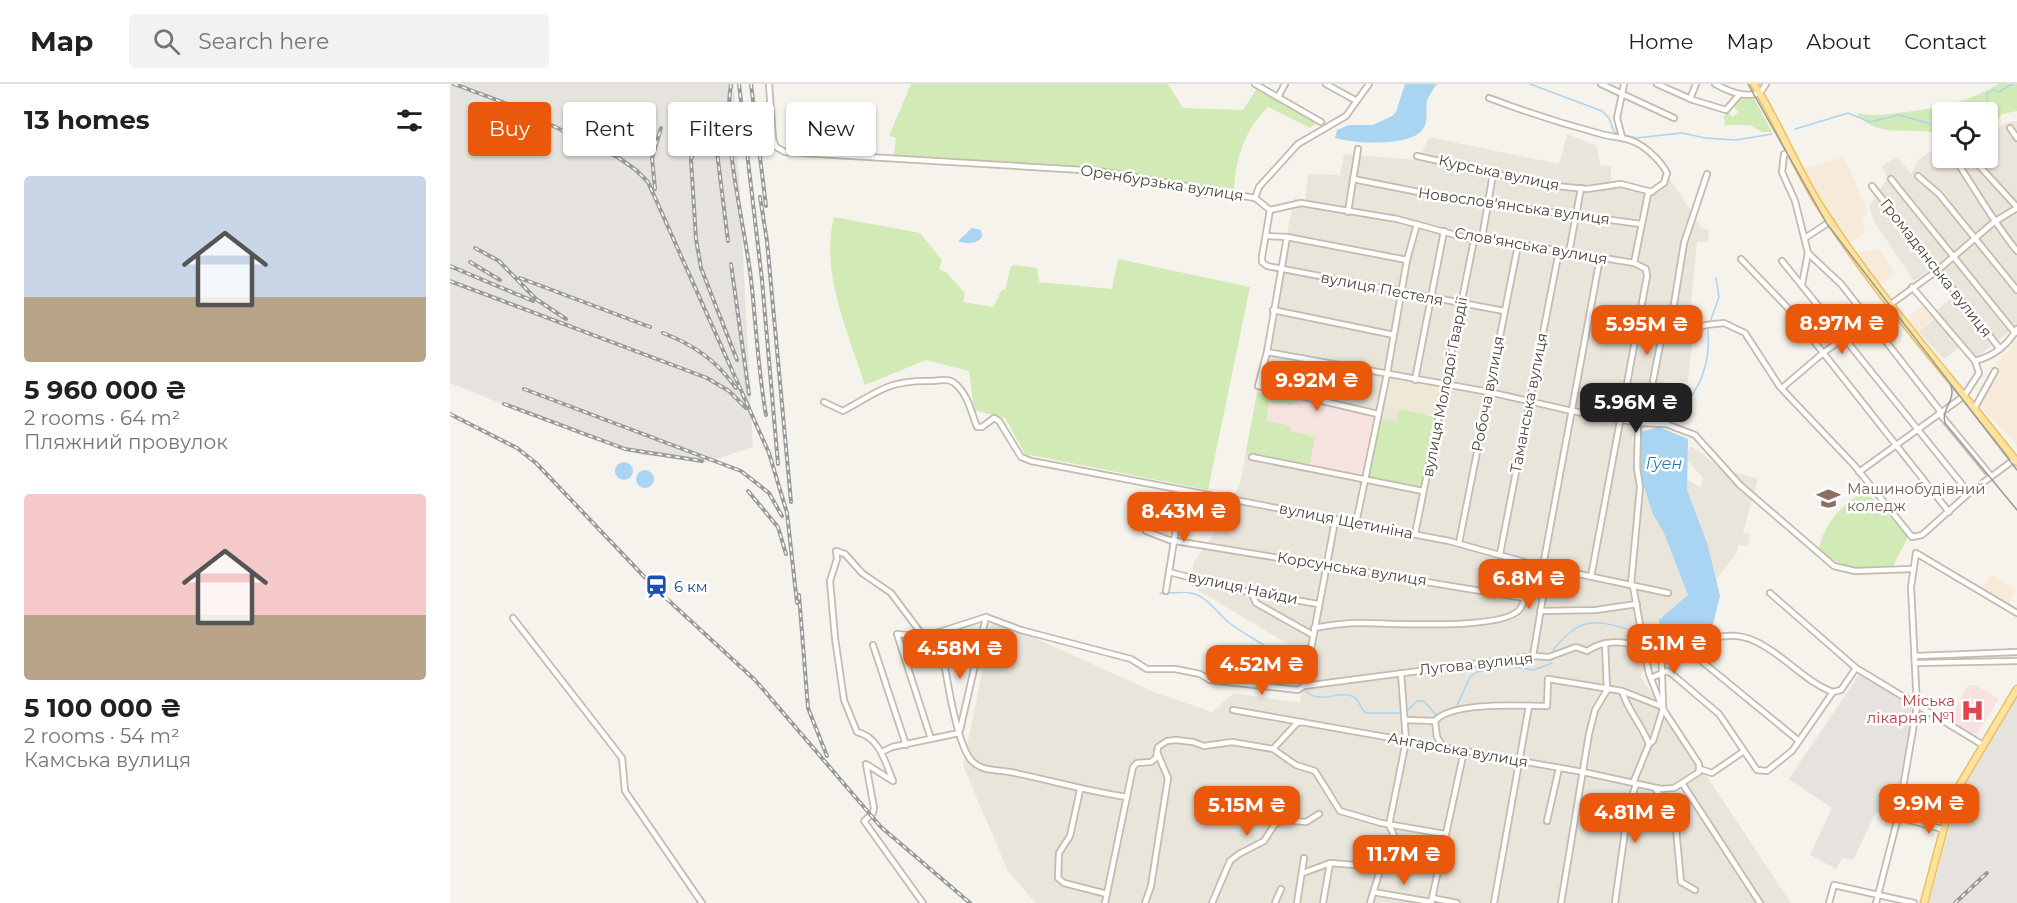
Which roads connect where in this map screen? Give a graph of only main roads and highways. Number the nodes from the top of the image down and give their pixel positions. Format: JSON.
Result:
{"nodes":[{"id":1,"x":1755,"y":84,"type":"edge"},
{"id":2,"x":2016,"y":461,"type":"edge"},
{"id":3,"x":2016,"y":690,"type":"edge"},
{"id":4,"x":1963,"y":781,"type":"junction"},
{"id":5,"x":1925,"y":903,"type":"edge"}],
"edges":[{"from":1,"to":2,"type":"main road"},
{"from":3,"to":4,"type":"main road"},
{"from":4,"to":5,"type":"main road"},
{"from":4,"to":5,"type":"main road"}]}
